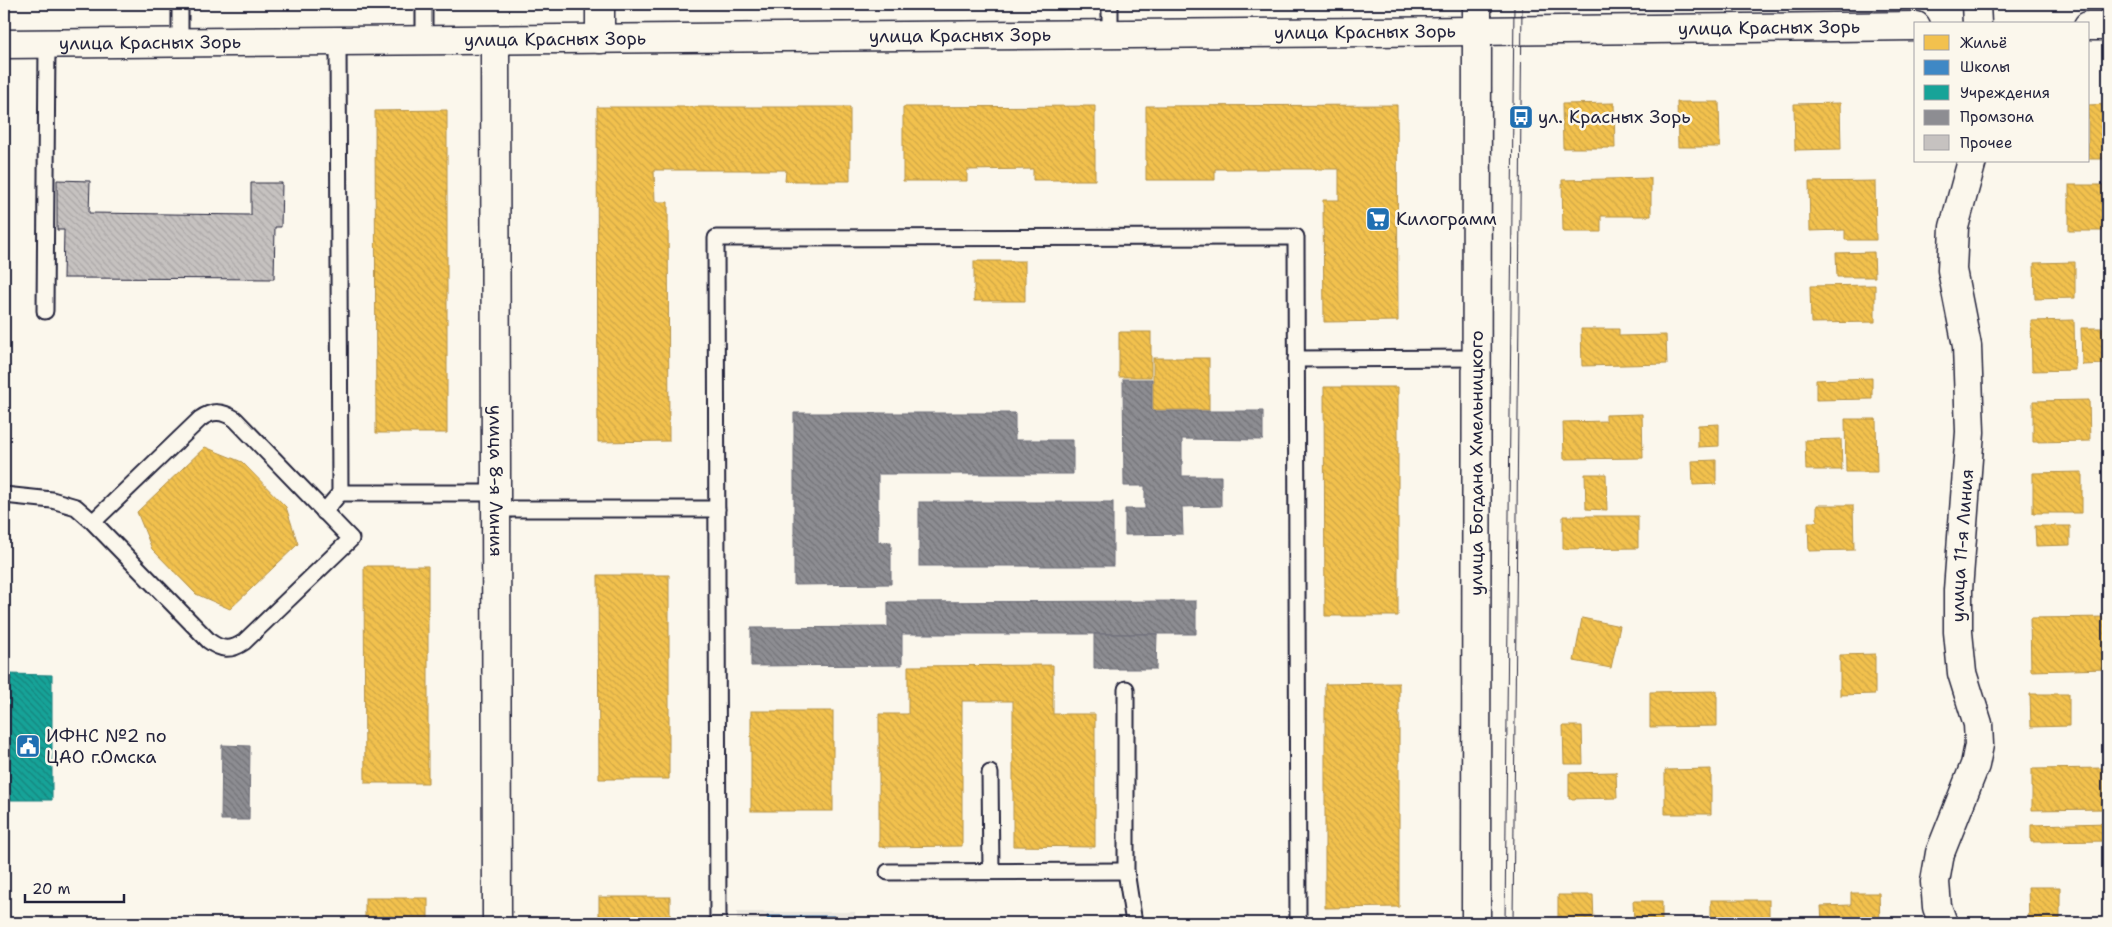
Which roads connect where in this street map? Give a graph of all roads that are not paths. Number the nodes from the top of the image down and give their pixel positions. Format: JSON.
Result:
{"nodes":[{"id":1,"x":180,"y":4,"type":"edge"},
{"id":2,"x":424,"y":4,"type":"edge"},
{"id":3,"x":600,"y":4,"type":"edge"},
{"id":4,"x":1110,"y":4,"type":"edge"},
{"id":5,"x":1477,"y":4,"type":"edge"},
{"id":6,"x":1976,"y":4,"type":"edge"},
{"id":7,"x":1977,"y":22,"type":"edge"},
{"id":8,"x":1914,"y":26,"type":"edge"},
{"id":9,"x":2090,"y":26,"type":"edge"},
{"id":10,"x":2108,"y":26,"type":"edge"},
{"id":11,"x":1477,"y":31,"type":"junction"},
{"id":12,"x":1110,"y":36,"type":"junction"},
{"id":13,"x":600,"y":39,"type":"junction"},
{"id":14,"x":495,"y":40,"type":"junction"},
{"id":15,"x":338,"y":41,"type":"junction"},
{"id":16,"x":424,"y":41,"type":"junction"},
{"id":17,"x":180,"y":43,"type":"junction"},
{"id":18,"x":4,"y":44,"type":"edge"},
{"id":19,"x":47,"y":44,"type":"junction"},
{"id":20,"x":1972,"y":162,"type":"edge"},
{"id":21,"x":44,"y":311,"type":"dead end"},
{"id":22,"x":1477,"y":358,"type":"junction"},
{"id":23,"x":1296,"y":359,"type":"junction"},
{"id":24,"x":340,"y":493,"type":"junction"},
{"id":25,"x":4,"y":495,"type":"edge"},
{"id":26,"x":496,"y":501,"type":"junction"},
{"id":27,"x":717,"y":509,"type":"junction"},
{"id":28,"x":324,"y":512,"type":"junction"},
{"id":29,"x":93,"y":522,"type":"junction"},
{"id":30,"x":1126,"y":689,"type":"dead end"},
{"id":31,"x":990,"y":773,"type":"dead end"},
{"id":32,"x":1126,"y":871,"type":"junction"},
{"id":33,"x":888,"y":872,"type":"dead end"},
{"id":34,"x":991,"y":872,"type":"junction"},
{"id":35,"x":497,"y":923,"type":"edge"},
{"id":36,"x":718,"y":923,"type":"edge"},
{"id":37,"x":1134,"y":923,"type":"edge"},
{"id":38,"x":1298,"y":923,"type":"edge"},
{"id":39,"x":1476,"y":923,"type":"edge"},
{"id":40,"x":1943,"y":923,"type":"edge"}],
"edges":[{"from":1,"to":17,"type":"lane"},
{"from":2,"to":16,"type":"lane"},
{"from":3,"to":13,"type":"street"},
{"from":4,"to":12,"type":"lane"},
{"from":5,"to":11,"type":"street","name":"улица Богдана Хмельницкого"},
{"from":6,"to":7,"type":"street"},
{"from":8,"to":11,"type":"street","name":"улица Красных Зорь"},
{"from":9,"to":10,"type":"street"},
{"from":11,"to":12,"type":"street","name":"улица Красных Зорь"},
{"from":11,"to":22,"type":"street","name":"улица Богдана Хмельницкого"},
{"from":12,"to":13,"type":"street","name":"улица Красных Зорь"},
{"from":13,"to":14,"type":"street","name":"улица Красных Зорь"},
{"from":14,"to":16,"type":"street","name":"улица Красных Зорь"},
{"from":14,"to":26,"type":"street","name":"улица 8-я Линия"},
{"from":15,"to":16,"type":"street","name":"улица Красных Зорь"},
{"from":15,"to":17,"type":"street","name":"улица Красных Зорь"},
{"from":15,"to":24,"type":"lane"},
{"from":17,"to":19,"type":"street","name":"улица Красных Зорь"},
{"from":18,"to":19,"type":"street","name":"улица Красных Зорь"},
{"from":19,"to":21,"type":"lane"},
{"from":20,"to":40,"type":"street","name":"улица 11-я Линия"},
{"from":22,"to":23,"type":"lane"},
{"from":22,"to":39,"type":"street","name":"улица Богдана Хмельницкого"},
{"from":23,"to":27,"type":"lane"},
{"from":23,"to":38,"type":"lane"},
{"from":24,"to":26,"type":"lane"},
{"from":24,"to":28,"type":"lane"},
{"from":25,"to":29,"type":"lane"},
{"from":26,"to":27,"type":"lane"},
{"from":26,"to":35,"type":"street","name":"улица 8-я Линия"},
{"from":27,"to":36,"type":"lane"},
{"from":28,"to":29,"type":"lane"},
{"from":28,"to":29,"type":"lane"},
{"from":30,"to":32,"type":"lane"},
{"from":31,"to":34,"type":"lane"},
{"from":32,"to":34,"type":"lane"},
{"from":32,"to":37,"type":"lane"},
{"from":33,"to":34,"type":"lane"}]}
